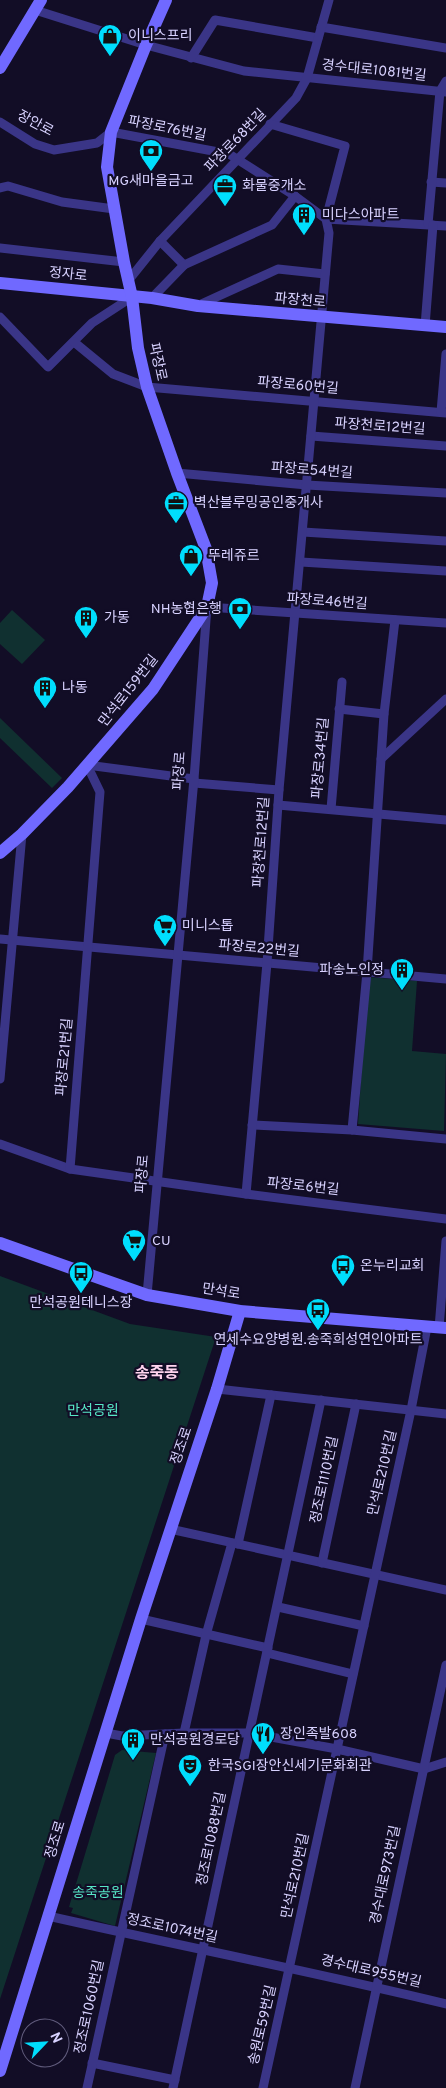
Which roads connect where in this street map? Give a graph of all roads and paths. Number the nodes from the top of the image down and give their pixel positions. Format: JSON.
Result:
{"nodes":[{"id":1,"x":166,"y":0,"type":"edge"},
{"id":2,"x":329,"y":0,"type":"edge"},
{"id":3,"x":38,"y":5,"type":"edge"},
{"id":4,"x":321,"y":27,"type":"junction"},
{"id":5,"x":318,"y":38,"type":"junction"},
{"id":6,"x":146,"y":45,"type":"junction"},
{"id":7,"x":446,"y":48,"type":"edge"},
{"id":8,"x":191,"y":58,"type":"junction"},
{"id":9,"x":0,"y":68,"type":"edge"},
{"id":10,"x":306,"y":78,"type":"junction"},
{"id":11,"x":446,"y":81,"type":"edge"},
{"id":12,"x":443,"y":91,"type":"edge"},
{"id":13,"x":0,"y":122,"type":"edge"},
{"id":14,"x":270,"y":124,"type":"junction"},
{"id":15,"x":112,"y":132,"type":"junction"},
{"id":16,"x":237,"y":159,"type":"junction"},
{"id":17,"x":431,"y":182,"type":"junction"},
{"id":18,"x":446,"y":183,"type":"edge"},
{"id":19,"x":0,"y":188,"type":"edge"},
{"id":20,"x":295,"y":196,"type":"junction"},
{"id":21,"x":114,"y":209,"type":"junction"},
{"id":22,"x":326,"y":219,"type":"junction"},
{"id":23,"x":430,"y":225,"type":"junction"},
{"id":24,"x":446,"y":226,"type":"edge"},
{"id":25,"x":160,"y":241,"type":"junction"},
{"id":26,"x":0,"y":248,"type":"edge"},
{"id":27,"x":124,"y":262,"type":"junction"},
{"id":28,"x":184,"y":265,"type":"junction"},
{"id":29,"x":325,"y":274,"type":"junction"},
{"id":30,"x":128,"y":281,"type":"junction"},
{"id":31,"x":0,"y":283,"type":"edge"},
{"id":32,"x":132,"y":296,"type":"junction"},
{"id":33,"x":152,"y":298,"type":"junction"},
{"id":34,"x":198,"y":306,"type":"junction"},
{"id":35,"x":0,"y":317,"type":"edge"},
{"id":36,"x":321,"y":318,"type":"junction"},
{"id":37,"x":425,"y":326,"type":"junction"},
{"id":38,"x":446,"y":327,"type":"edge"},
{"id":39,"x":74,"y":342,"type":"junction"},
{"id":40,"x":446,"y":354,"type":"edge"},
{"id":41,"x":147,"y":388,"type":"junction"},
{"id":42,"x":314,"y":401,"type":"junction"},
{"id":43,"x":443,"y":412,"type":"edge"},
{"id":44,"x":311,"y":436,"type":"junction"},
{"id":45,"x":446,"y":446,"type":"edge"},
{"id":46,"x":176,"y":474,"type":"junction"},
{"id":47,"x":307,"y":485,"type":"junction"},
{"id":48,"x":446,"y":493,"type":"edge"},
{"id":49,"x":303,"y":532,"type":"junction"},
{"id":50,"x":446,"y":541,"type":"edge"},
{"id":51,"x":301,"y":562,"type":"junction"},
{"id":52,"x":446,"y":572,"type":"edge"},
{"id":53,"x":207,"y":607,"type":"junction"},
{"id":54,"x":296,"y":614,"type":"junction"},
{"id":55,"x":395,"y":620,"type":"junction"},
{"id":56,"x":446,"y":623,"type":"edge"},
{"id":57,"x":342,"y":682,"type":"dead end"},
{"id":58,"x":446,"y":699,"type":"edge"},
{"id":59,"x":339,"y":709,"type":"junction"},
{"id":60,"x":384,"y":714,"type":"junction"},
{"id":61,"x":381,"y":758,"type":"junction"},
{"id":62,"x":87,"y":765,"type":"junction"},
{"id":63,"x":194,"y":781,"type":"junction"},
{"id":64,"x":279,"y":790,"type":"junction"},
{"id":65,"x":278,"y":805,"type":"junction"},
{"id":66,"x":331,"y":809,"type":"junction"},
{"id":67,"x":377,"y":814,"type":"junction"},
{"id":68,"x":446,"y":820,"type":"edge"},
{"id":69,"x":22,"y":834,"type":"junction"},
{"id":70,"x":0,"y":853,"type":"edge"},
{"id":71,"x":0,"y":939,"type":"edge"},
{"id":72,"x":12,"y":941,"type":"junction"},
{"id":73,"x":88,"y":948,"type":"junction"},
{"id":74,"x":179,"y":956,"type":"junction"},
{"id":75,"x":267,"y":964,"type":"junction"},
{"id":76,"x":367,"y":972,"type":"junction"},
{"id":77,"x":446,"y":979,"type":"edge"},
{"id":78,"x":0,"y":1079,"type":"edge"},
{"id":79,"x":252,"y":1125,"type":"junction"},
{"id":80,"x":352,"y":1130,"type":"junction"},
{"id":81,"x":446,"y":1139,"type":"edge"},
{"id":82,"x":0,"y":1144,"type":"edge"},
{"id":83,"x":70,"y":1169,"type":"junction"},
{"id":84,"x":157,"y":1181,"type":"junction"},
{"id":85,"x":246,"y":1194,"type":"junction"},
{"id":86,"x":446,"y":1218,"type":"edge"},
{"id":87,"x":446,"y":1241,"type":"edge"},
{"id":88,"x":0,"y":1243,"type":"edge"},
{"id":89,"x":147,"y":1295,"type":"junction"},
{"id":90,"x":240,"y":1311,"type":"junction"},
{"id":91,"x":437,"y":1327,"type":"edge"},
{"id":92,"x":217,"y":1389,"type":"junction"},
{"id":93,"x":271,"y":1395,"type":"junction"},
{"id":94,"x":321,"y":1400,"type":"junction"},
{"id":95,"x":356,"y":1404,"type":"junction"},
{"id":96,"x":411,"y":1410,"type":"junction"},
{"id":97,"x":446,"y":1414,"type":"edge"},
{"id":98,"x":170,"y":1529,"type":"junction"},
{"id":99,"x":235,"y":1544,"type":"junction"},
{"id":100,"x":289,"y":1556,"type":"junction"},
{"id":101,"x":322,"y":1563,"type":"junction"},
{"id":102,"x":375,"y":1574,"type":"junction"},
{"id":103,"x":446,"y":1590,"type":"edge"},
{"id":104,"x":278,"y":1607,"type":"junction"},
{"id":105,"x":141,"y":1619,"type":"junction"},
{"id":106,"x":364,"y":1626,"type":"junction"},
{"id":107,"x":206,"y":1635,"type":"junction"},
{"id":108,"x":268,"y":1651,"type":"junction"},
{"id":109,"x":446,"y":1666,"type":"edge"},
{"id":110,"x":353,"y":1674,"type":"junction"},
{"id":111,"x":106,"y":1733,"type":"junction"},
{"id":112,"x":184,"y":1733,"type":"junction"},
{"id":113,"x":249,"y":1733,"type":"junction"},
{"id":114,"x":165,"y":1734,"type":"junction"},
{"id":115,"x":337,"y":1749,"type":"junction"},
{"id":116,"x":446,"y":1762,"type":"edge"},
{"id":117,"x":424,"y":1769,"type":"junction"},
{"id":118,"x":48,"y":1916,"type":"junction"},
{"id":119,"x":121,"y":1932,"type":"junction"},
{"id":120,"x":202,"y":1950,"type":"junction"},
{"id":121,"x":290,"y":1967,"type":"junction"},
{"id":122,"x":376,"y":1987,"type":"junction"},
{"id":123,"x":446,"y":2004,"type":"edge"},
{"id":124,"x":92,"y":2062,"type":"junction"},
{"id":125,"x":0,"y":2071,"type":"edge"},
{"id":126,"x":174,"y":2084,"type":"edge"},
{"id":127,"x":87,"y":2088,"type":"edge"},
{"id":128,"x":263,"y":2088,"type":"edge"},
{"id":129,"x":355,"y":2088,"type":"edge"}],
"edges":[{"from":1,"to":6,"type":"street","name":"파장로"},
{"from":2,"to":4,"type":"street","name":"파장로68번길"},
{"from":3,"to":6,"type":"street"},
{"from":3,"to":9,"type":"street"},
{"from":4,"to":5,"type":"street","name":"파장로68번길"},
{"from":4,"to":7,"type":"street"},
{"from":5,"to":8,"type":"street"},
{"from":5,"to":10,"type":"street","name":"파장로68번길"},
{"from":6,"to":8,"type":"street","name":"경수대로1081번길"},
{"from":6,"to":15,"type":"street","name":"파장로"},
{"from":8,"to":10,"type":"street","name":"경수대로1081번길"},
{"from":10,"to":12,"type":"street","name":"경수대로1081번길"},
{"from":10,"to":14,"type":"street","name":"파장로68번길"},
{"from":11,"to":12,"type":"street","name":"경수대로1081번길"},
{"from":12,"to":17,"type":"street"},
{"from":13,"to":15,"type":"street","name":"장안로"},
{"from":14,"to":16,"type":"street","name":"파장로68번길"},
{"from":14,"to":22,"type":"street","name":"파장천로12번길"},
{"from":15,"to":16,"type":"street","name":"파장로76번길"},
{"from":15,"to":21,"type":"street","name":"파장로"},
{"from":16,"to":20,"type":"street","name":"파장로76번길"},
{"from":16,"to":25,"type":"street","name":"파장로68번길"},
{"from":17,"to":18,"type":"street"},
{"from":17,"to":23,"type":"street"},
{"from":19,"to":21,"type":"street"},
{"from":20,"to":22,"type":"street","name":"파장로76번길"},
{"from":20,"to":28,"type":"street"},
{"from":21,"to":27,"type":"street","name":"파장로"},
{"from":22,"to":23,"type":"street"},
{"from":22,"to":29,"type":"street","name":"파장천로12번길"},
{"from":23,"to":24,"type":"street"},
{"from":23,"to":37,"type":"street"},
{"from":25,"to":28,"type":"street"},
{"from":25,"to":30,"type":"street","name":"파장로68번길"},
{"from":26,"to":27,"type":"street"},
{"from":27,"to":30,"type":"street","name":"파장로"},
{"from":28,"to":33,"type":"street"},
{"from":29,"to":34,"type":"street"},
{"from":29,"to":36,"type":"street","name":"파장천로12번길"},
{"from":30,"to":32,"type":"street","name":"파장로"},
{"from":31,"to":32,"type":"street","name":"정자로"},
{"from":32,"to":33,"type":"street","name":"파장천로"},
{"from":32,"to":39,"type":"street"},
{"from":32,"to":41,"type":"street","name":"파장로"},
{"from":33,"to":34,"type":"street","name":"파장천로"},
{"from":34,"to":36,"type":"street","name":"파장천로"},
{"from":35,"to":39,"type":"street"},
{"from":36,"to":37,"type":"street","name":"파장천로"},
{"from":36,"to":42,"type":"street","name":"파장천로12번길"},
{"from":37,"to":38,"type":"street","name":"파장천로"},
{"from":39,"to":41,"type":"street","name":"파장로60번길"},
{"from":40,"to":43,"type":"street"},
{"from":41,"to":42,"type":"street","name":"파장로60번길"},
{"from":41,"to":46,"type":"street","name":"파장로"},
{"from":42,"to":43,"type":"street","name":"파장로60번길"},
{"from":42,"to":44,"type":"street","name":"파장천로12번길"},
{"from":44,"to":45,"type":"street","name":"파장천로12번길"},
{"from":44,"to":47,"type":"street","name":"파장천로12번길"},
{"from":46,"to":47,"type":"street","name":"파장로54번길"},
{"from":46,"to":53,"type":"street","name":"파장로"},
{"from":47,"to":48,"type":"street","name":"파장로54번길"},
{"from":47,"to":49,"type":"street","name":"파장천로12번길"},
{"from":49,"to":50,"type":"street"},
{"from":49,"to":51,"type":"street","name":"파장천로12번길"},
{"from":51,"to":52,"type":"street"},
{"from":51,"to":54,"type":"street","name":"파장천로12번길"},
{"from":53,"to":54,"type":"street","name":"파장로46번길"},
{"from":53,"to":62,"type":"street","name":"만석로159번길"},
{"from":53,"to":63,"type":"street","name":"파장로"},
{"from":54,"to":55,"type":"street","name":"파장로46번길"},
{"from":54,"to":64,"type":"street","name":"파장천로12번길"},
{"from":55,"to":56,"type":"street","name":"파장로46번길"},
{"from":55,"to":60,"type":"street"},
{"from":57,"to":59,"type":"street","name":"파장로34번길"},
{"from":58,"to":61,"type":"street"},
{"from":59,"to":60,"type":"street","name":"파장로34번길"},
{"from":59,"to":66,"type":"street","name":"파장로34번길"},
{"from":60,"to":61,"type":"street"},
{"from":61,"to":67,"type":"street"},
{"from":62,"to":63,"type":"street"},
{"from":62,"to":69,"type":"street","name":"만석로159번길"},
{"from":62,"to":73,"type":"street","name":"파장로21번길"},
{"from":63,"to":64,"type":"street"},
{"from":63,"to":74,"type":"street","name":"파장로"},
{"from":64,"to":65,"type":"street","name":"파장천로12번길"},
{"from":65,"to":66,"type":"street","name":"파장로34번길"},
{"from":65,"to":75,"type":"street","name":"파장천로12번길"},
{"from":66,"to":67,"type":"street","name":"파장로34번길"},
{"from":67,"to":68,"type":"street","name":"파장로34번길"},
{"from":67,"to":76,"type":"street"},
{"from":69,"to":70,"type":"street","name":"만석로159번길"},
{"from":69,"to":72,"type":"street"},
{"from":71,"to":72,"type":"street"},
{"from":72,"to":73,"type":"street"},
{"from":72,"to":78,"type":"street"},
{"from":73,"to":74,"type":"street"},
{"from":73,"to":83,"type":"street","name":"파장로21번길"},
{"from":74,"to":75,"type":"street","name":"파장로22번길"},
{"from":74,"to":84,"type":"street","name":"파장로"},
{"from":75,"to":76,"type":"street","name":"파장로22번길"},
{"from":75,"to":79,"type":"street","name":"파장천로12번길"},
{"from":76,"to":77,"type":"street","name":"파장로22번길"},
{"from":76,"to":80,"type":"street"},
{"from":79,"to":80,"type":"street"},
{"from":79,"to":85,"type":"street","name":"파장천로12번길"},
{"from":80,"to":81,"type":"street"},
{"from":82,"to":83,"type":"street","name":"파장로6번길"},
{"from":83,"to":84,"type":"street","name":"파장로6번길"},
{"from":84,"to":85,"type":"street","name":"파장로6번길"},
{"from":84,"to":89,"type":"street","name":"파장로"},
{"from":85,"to":86,"type":"street","name":"파장로6번길"},
{"from":87,"to":91,"type":"street","name":"만석로210번길"},
{"from":88,"to":89,"type":"street","name":"만석로"},
{"from":89,"to":90,"type":"street","name":"만석로"},
{"from":90,"to":91,"type":"street","name":"만석로"},
{"from":90,"to":92,"type":"street","name":"정조로"},
{"from":91,"to":96,"type":"street","name":"만석로210번길"},
{"from":92,"to":93,"type":"street"},
{"from":92,"to":98,"type":"street","name":"정조로"},
{"from":93,"to":94,"type":"street"},
{"from":93,"to":99,"type":"street"},
{"from":94,"to":95,"type":"street"},
{"from":94,"to":100,"type":"street","name":"정조로1110번길"},
{"from":95,"to":96,"type":"street"},
{"from":95,"to":101,"type":"street","name":"정조로1110번길"},
{"from":96,"to":97,"type":"street"},
{"from":96,"to":102,"type":"street","name":"만석로210번길"},
{"from":98,"to":99,"type":"street"},
{"from":98,"to":105,"type":"street","name":"정조로"},
{"from":99,"to":100,"type":"street"},
{"from":99,"to":107,"type":"street"},
{"from":100,"to":101,"type":"street"},
{"from":100,"to":104,"type":"street","name":"정조로1110번길"},
{"from":101,"to":102,"type":"street"},
{"from":102,"to":103,"type":"street"},
{"from":102,"to":106,"type":"street","name":"만석로210번길"},
{"from":104,"to":106,"type":"street"},
{"from":104,"to":108,"type":"street","name":"정조로1088번길"},
{"from":105,"to":107,"type":"street"},
{"from":105,"to":111,"type":"street","name":"정조로"},
{"from":106,"to":110,"type":"street","name":"만석로210번길"},
{"from":107,"to":108,"type":"street"},
{"from":107,"to":112,"type":"street"},
{"from":108,"to":110,"type":"street"},
{"from":108,"to":113,"type":"street","name":"정조로1088번길"},
{"from":109,"to":117,"type":"street","name":"경수대로973번길"},
{"from":110,"to":115,"type":"street","name":"만석로210번길"},
{"from":111,"to":114,"type":"street"},
{"from":111,"to":118,"type":"street","name":"정조로"},
{"from":112,"to":113,"type":"street"},
{"from":112,"to":114,"type":"street"},
{"from":113,"to":115,"type":"street"},
{"from":113,"to":120,"type":"street","name":"정조로1088번길"},
{"from":114,"to":119,"type":"street"},
{"from":115,"to":117,"type":"street"},
{"from":115,"to":121,"type":"street","name":"만석로210번길"},
{"from":116,"to":117,"type":"street"},
{"from":117,"to":122,"type":"street","name":"경수대로973번길"},
{"from":118,"to":119,"type":"street","name":"정조로1074번길"},
{"from":118,"to":125,"type":"street","name":"정조로"},
{"from":119,"to":120,"type":"street","name":"정조로1074번길"},
{"from":119,"to":124,"type":"street","name":"정조로1060번길"},
{"from":120,"to":121,"type":"street","name":"정조로1074번길"},
{"from":120,"to":126,"type":"street"},
{"from":121,"to":122,"type":"street","name":"경수대로955번길"},
{"from":121,"to":128,"type":"street","name":"송원로59번길"},
{"from":122,"to":123,"type":"street","name":"경수대로955번길"},
{"from":122,"to":129,"type":"street","name":"경수대로973번길"},
{"from":124,"to":126,"type":"street"},
{"from":124,"to":127,"type":"street","name":"정조로1060번길"}]}
